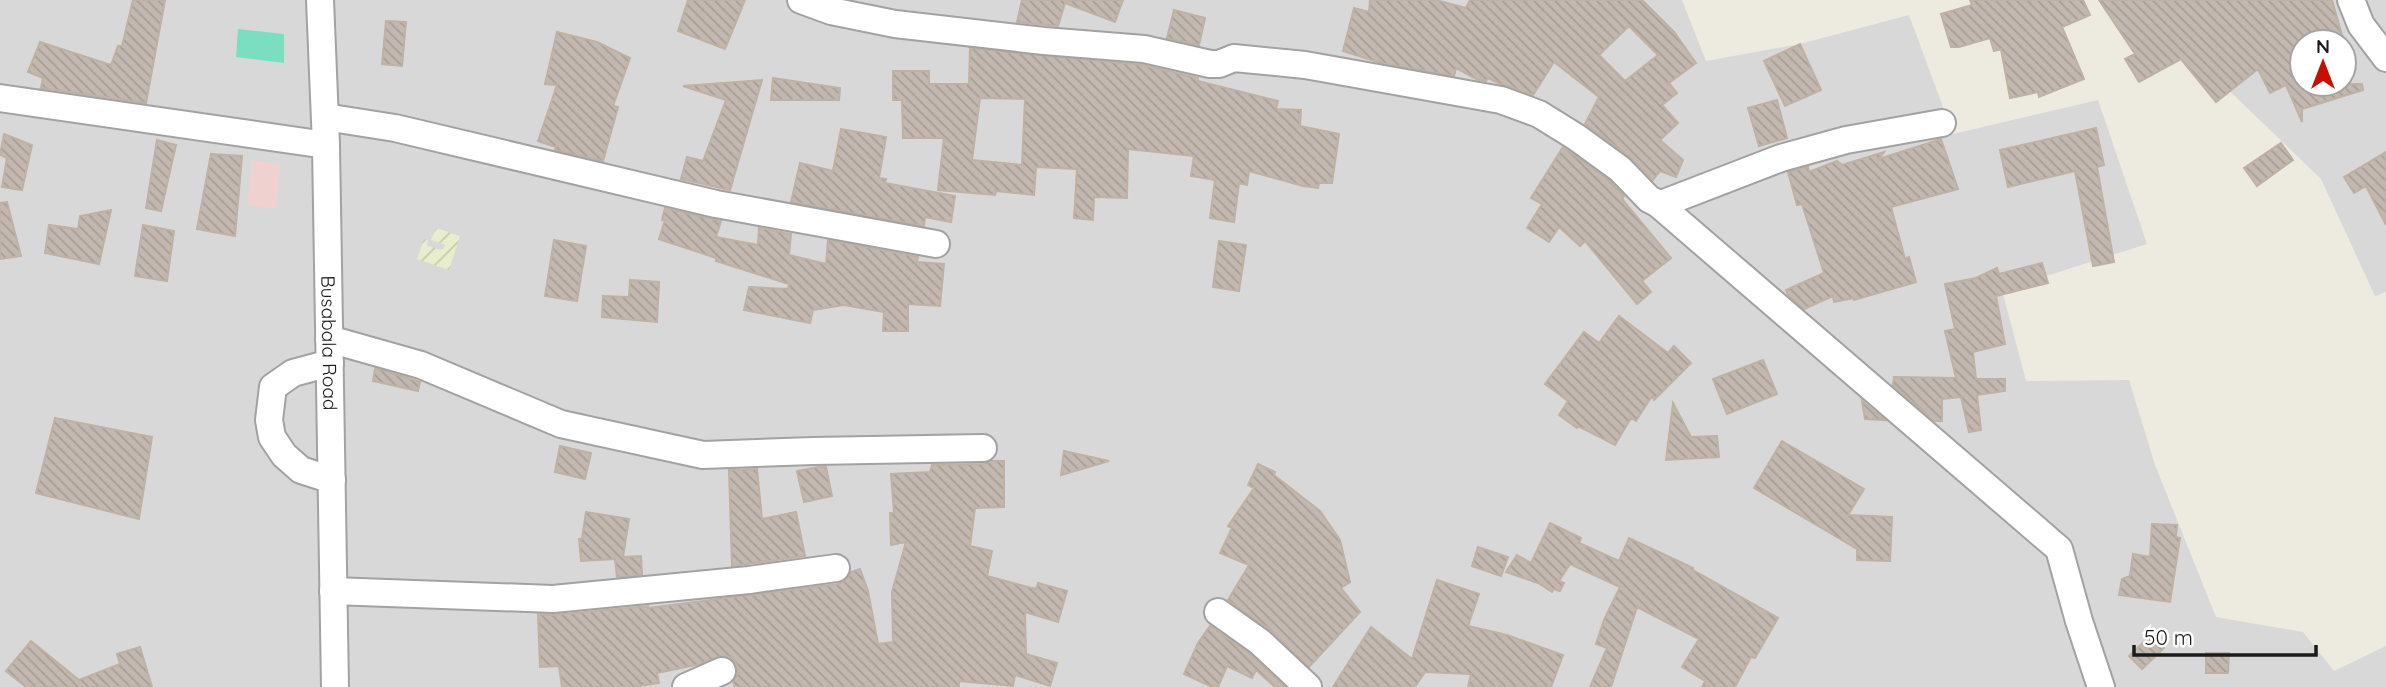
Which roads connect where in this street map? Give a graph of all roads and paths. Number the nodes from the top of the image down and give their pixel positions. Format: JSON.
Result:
{"nodes":[{"id":1,"x":320,"y":0,"type":"edge"},
{"id":2,"x":801,"y":0,"type":"edge"},
{"id":3,"x":2351,"y":0,"type":"edge"},
{"id":4,"x":2386,"y":58,"type":"edge"},
{"id":5,"x":0,"y":98,"type":"edge"},
{"id":6,"x":325,"y":117,"type":"junction"},
{"id":7,"x":1942,"y":123,"type":"dead end"},
{"id":8,"x":326,"y":145,"type":"junction"},
{"id":9,"x":1657,"y":203,"type":"junction"},
{"id":10,"x":936,"y":244,"type":"dead end"},
{"id":11,"x":330,"y":351,"type":"junction"},
{"id":12,"x":983,"y":449,"type":"dead end"},
{"id":13,"x":332,"y":480,"type":"junction"},
{"id":14,"x":836,"y":568,"type":"dead end"},
{"id":15,"x":334,"y":591,"type":"junction"},
{"id":16,"x":1218,"y":612,"type":"dead end"},
{"id":17,"x":722,"y":671,"type":"dead end"},
{"id":18,"x":335,"y":687,"type":"edge"},
{"id":19,"x":686,"y":687,"type":"edge"},
{"id":20,"x":1308,"y":687,"type":"edge"},
{"id":21,"x":2101,"y":687,"type":"edge"}],
"edges":[{"from":1,"to":6,"type":"street","name":"Busabala Road"},
{"from":2,"to":9,"type":"street"},
{"from":3,"to":4,"type":"street"},
{"from":5,"to":8,"type":"street"},
{"from":6,"to":8,"type":"street","name":"Busabala Road"},
{"from":6,"to":10,"type":"street"},
{"from":7,"to":9,"type":"street"},
{"from":8,"to":11,"type":"street","name":"Busabala Road"},
{"from":9,"to":21,"type":"street"},
{"from":11,"to":12,"type":"street"},
{"from":11,"to":13,"type":"street","name":"Busabala Road"},
{"from":11,"to":13,"type":"street"},
{"from":13,"to":15,"type":"street","name":"Busabala Road"},
{"from":14,"to":15,"type":"street"},
{"from":15,"to":18,"type":"street","name":"Busabala Road"},
{"from":16,"to":20,"type":"street"},
{"from":17,"to":19,"type":"street"}]}
